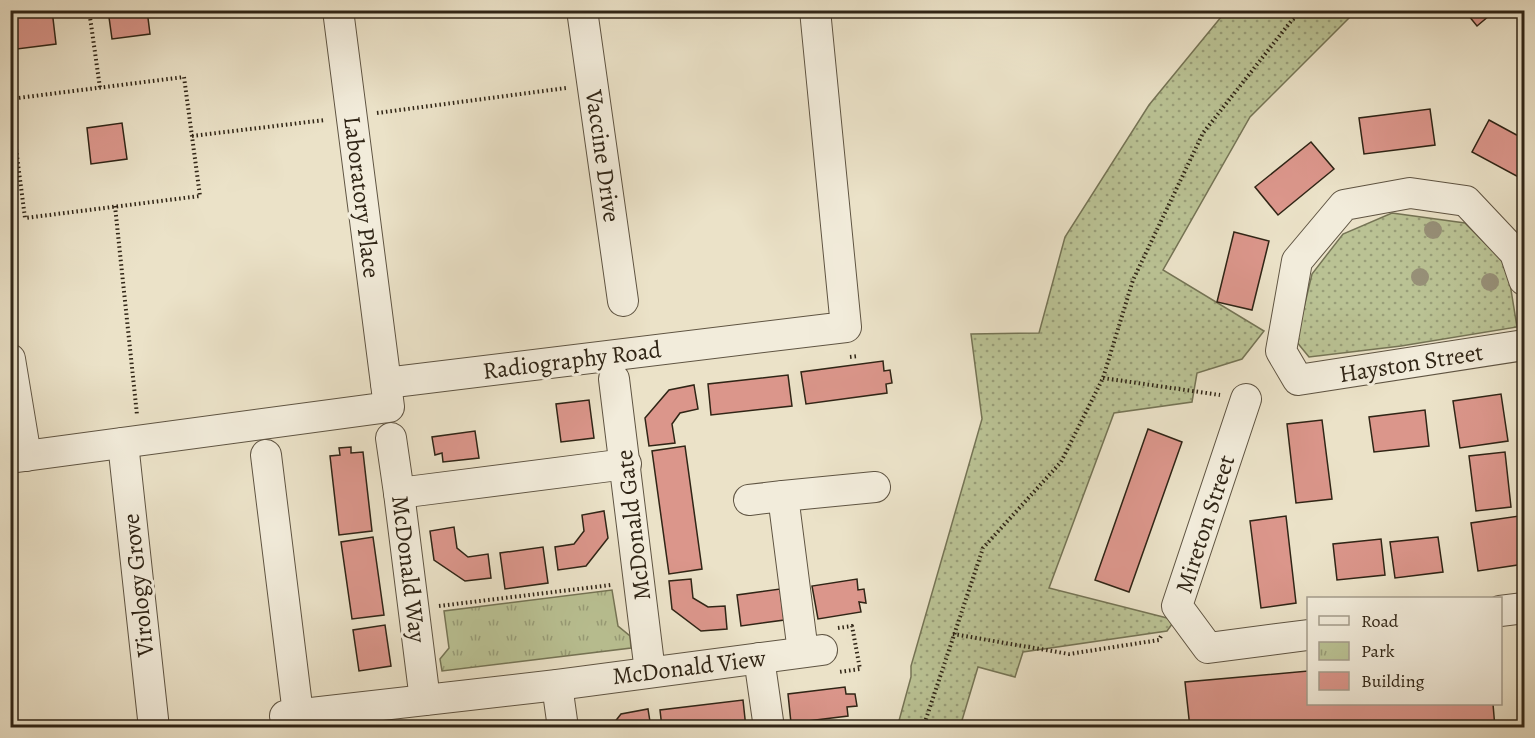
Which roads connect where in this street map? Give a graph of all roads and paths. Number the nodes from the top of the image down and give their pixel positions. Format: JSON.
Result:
{"nodes":[{"id":1,"x":89,"y":10,"type":"edge"},
{"id":2,"x":338,"y":10,"type":"edge"},
{"id":3,"x":582,"y":10,"type":"edge"},
{"id":4,"x":815,"y":10,"type":"edge"},
{"id":5,"x":1305,"y":10,"type":"edge"},
{"id":6,"x":593,"y":85,"type":"junction"},
{"id":7,"x":100,"y":88,"type":"junction"},
{"id":8,"x":10,"y":101,"type":"edge"},
{"id":9,"x":352,"y":117,"type":"junction"},
{"id":10,"x":192,"y":136,"type":"junction"},
{"id":11,"x":18,"y":160,"type":"junction"},
{"id":12,"x":10,"y":161,"type":"edge"},
{"id":13,"x":116,"y":206,"type":"junction"},
{"id":14,"x":1524,"y":280,"type":"edge"},
{"id":15,"x":623,"y":302,"type":"dead end"},
{"id":16,"x":1524,"y":345,"type":"edge"},
{"id":17,"x":858,"y":356,"type":"dead end"},
{"id":18,"x":847,"y":357,"type":"dead end"},
{"id":19,"x":10,"y":358,"type":"edge"},
{"id":20,"x":1103,"y":378,"type":"junction"},
{"id":21,"x":614,"y":379,"type":"dead end"},
{"id":22,"x":386,"y":383,"type":"junction"},
{"id":23,"x":1246,"y":399,"type":"joint"},
{"id":24,"x":391,"y":438,"type":"dead end"},
{"id":25,"x":131,"y":442,"type":"junction"},
{"id":26,"x":266,"y":455,"type":"dead end"},
{"id":27,"x":18,"y":457,"type":"edge"},
{"id":28,"x":626,"y":464,"type":"junction"},
{"id":29,"x":875,"y":487,"type":"dead end"},
{"id":30,"x":399,"y":493,"type":"junction"},
{"id":31,"x":783,"y":496,"type":"junction"},
{"id":32,"x":749,"y":500,"type":"dead end"},
{"id":33,"x":616,"y":585,"type":"dead end"},
{"id":34,"x":437,"y":595,"type":"dead end"},
{"id":35,"x":1178,"y":606,"type":"junction"},
{"id":36,"x":439,"y":607,"type":"junction"},
{"id":37,"x":1524,"y":608,"type":"edge"},
{"id":38,"x":1502,"y":611,"type":"edge"},
{"id":39,"x":440,"y":616,"type":"dead end"},
{"id":40,"x":953,"y":634,"type":"junction"},
{"id":41,"x":1307,"y":635,"type":"edge"},
{"id":42,"x":816,"y":652,"type":"junction"},
{"id":43,"x":759,"y":658,"type":"junction"},
{"id":44,"x":650,"y":672,"type":"junction"},
{"id":45,"x":557,"y":685,"type":"junction"},
{"id":46,"x":425,"y":700,"type":"junction"},
{"id":47,"x":363,"y":717,"type":"edge"},
{"id":48,"x":154,"y":728,"type":"edge"},
{"id":49,"x":563,"y":728,"type":"edge"},
{"id":50,"x":769,"y":728,"type":"edge"},
{"id":51,"x":923,"y":728,"type":"edge"}],
"edges":[{"from":1,"to":7,"type":"path"},
{"from":2,"to":9,"type":"street","name":"Laboratory Place"},
{"from":3,"to":6,"type":"street","name":"Vaccine Drive"},
{"from":4,"to":22,"type":"street","name":"Radiography Road"},
{"from":5,"to":20,"type":"path"},
{"from":6,"to":9,"type":"path"},
{"from":6,"to":15,"type":"street","name":"Vaccine Drive"},
{"from":7,"to":8,"type":"path"},
{"from":7,"to":10,"type":"path"},
{"from":8,"to":11,"type":"path"},
{"from":9,"to":10,"type":"path"},
{"from":9,"to":22,"type":"street","name":"Laboratory Place"},
{"from":10,"to":13,"type":"path"},
{"from":11,"to":12,"type":"path"},
{"from":11,"to":13,"type":"path"},
{"from":13,"to":25,"type":"path"},
{"from":14,"to":16,"type":"street","name":"Hayston Street"},
{"from":17,"to":18,"type":"path"},
{"from":19,"to":27,"type":"street"},
{"from":20,"to":23,"type":"path"},
{"from":20,"to":40,"type":"path"},
{"from":21,"to":28,"type":"street","name":"McDonald Gate"},
{"from":22,"to":25,"type":"street"},
{"from":23,"to":35,"type":"street","name":"Mireton Street"},
{"from":24,"to":30,"type":"street","name":"McDonald Way"},
{"from":25,"to":27,"type":"street"},
{"from":25,"to":48,"type":"street","name":"Virology Grove"},
{"from":26,"to":47,"type":"street"},
{"from":28,"to":30,"type":"street"},
{"from":28,"to":44,"type":"street","name":"McDonald Gate"},
{"from":29,"to":31,"type":"street"},
{"from":30,"to":46,"type":"street","name":"McDonald Way"},
{"from":31,"to":32,"type":"street"},
{"from":31,"to":42,"type":"street"},
{"from":33,"to":36,"type":"path"},
{"from":34,"to":36,"type":"path"},
{"from":35,"to":40,"type":"path"},
{"from":35,"to":41,"type":"street","name":"Mireton Street"},
{"from":36,"to":39,"type":"path"},
{"from":37,"to":38,"type":"street"},
{"from":40,"to":51,"type":"path"},
{"from":42,"to":42,"type":"path"},
{"from":42,"to":43,"type":"street","name":"McDonald View"},
{"from":43,"to":44,"type":"street","name":"McDonald View"},
{"from":43,"to":50,"type":"street"},
{"from":44,"to":45,"type":"street","name":"McDonald View"},
{"from":45,"to":46,"type":"street"},
{"from":45,"to":49,"type":"street"},
{"from":46,"to":47,"type":"street"}]}
